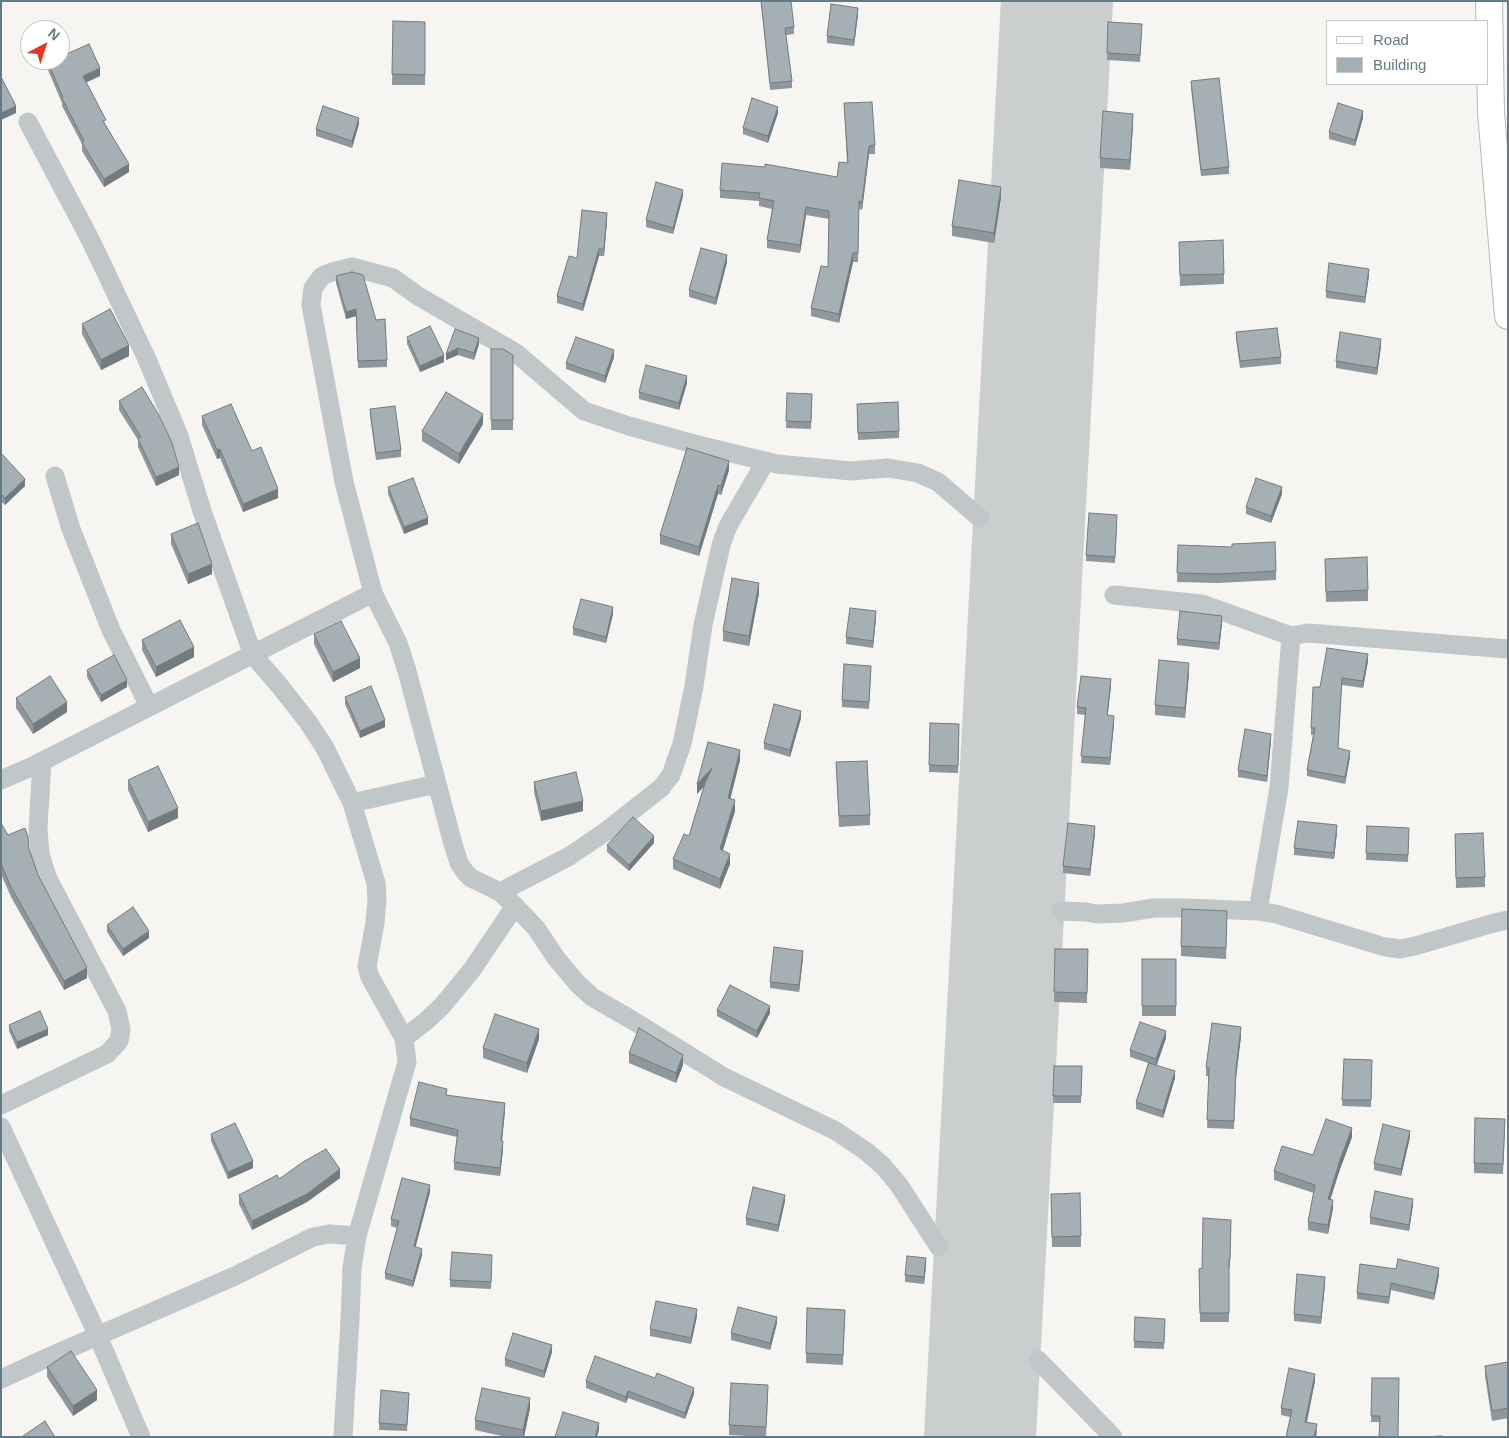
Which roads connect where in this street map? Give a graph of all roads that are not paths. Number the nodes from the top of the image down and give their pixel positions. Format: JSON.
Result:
{"nodes":[{"id":1,"x":1489,"y":1,"type":"edge"},
{"id":2,"x":28,"y":122,"type":"dead end"},
{"id":3,"x":1508,"y":316,"type":"edge"},
{"id":4,"x":766,"y":461,"type":"junction"},
{"id":5,"x":55,"y":476,"type":"dead end"},
{"id":6,"x":980,"y":518,"type":"dead end"},
{"id":7,"x":373,"y":593,"type":"junction"},
{"id":8,"x":1114,"y":595,"type":"dead end"},
{"id":9,"x":1291,"y":636,"type":"junction"},
{"id":10,"x":1508,"y":649,"type":"edge"},
{"id":11,"x":253,"y":655,"type":"junction"},
{"id":12,"x":149,"y":706,"type":"junction"},
{"id":13,"x":42,"y":761,"type":"junction"},
{"id":14,"x":1,"y":780,"type":"edge"},
{"id":15,"x":436,"y":784,"type":"junction"},
{"id":16,"x":352,"y":803,"type":"junction"},
{"id":17,"x":500,"y":892,"type":"junction"},
{"id":18,"x":515,"y":906,"type":"junction"},
{"id":19,"x":1060,"y":911,"type":"dead end"},
{"id":20,"x":1258,"y":911,"type":"junction"},
{"id":21,"x":1508,"y":920,"type":"edge"},
{"id":22,"x":404,"y":1038,"type":"junction"},
{"id":23,"x":1,"y":1105,"type":"edge"},
{"id":24,"x":1,"y":1127,"type":"edge"},
{"id":25,"x":358,"y":1236,"type":"junction"},
{"id":26,"x":939,"y":1247,"type":"dead end"},
{"id":27,"x":98,"y":1336,"type":"junction"},
{"id":28,"x":1038,"y":1360,"type":"dead end"},
{"id":29,"x":1,"y":1379,"type":"edge"},
{"id":30,"x":141,"y":1437,"type":"edge"},
{"id":31,"x":343,"y":1437,"type":"edge"},
{"id":32,"x":1113,"y":1437,"type":"edge"}],
"edges":[{"from":1,"to":3,"type":"main road"},
{"from":2,"to":11,"type":"street"},
{"from":4,"to":6,"type":"street"},
{"from":4,"to":7,"type":"street"},
{"from":4,"to":17,"type":"street"},
{"from":5,"to":12,"type":"street"},
{"from":7,"to":11,"type":"street"},
{"from":7,"to":15,"type":"street"},
{"from":8,"to":9,"type":"street"},
{"from":9,"to":10,"type":"street"},
{"from":9,"to":20,"type":"street"},
{"from":11,"to":12,"type":"street"},
{"from":11,"to":16,"type":"street"},
{"from":12,"to":13,"type":"street"},
{"from":13,"to":14,"type":"street"},
{"from":13,"to":23,"type":"street"},
{"from":15,"to":16,"type":"street"},
{"from":15,"to":17,"type":"street"},
{"from":16,"to":22,"type":"street"},
{"from":17,"to":18,"type":"street"},
{"from":18,"to":22,"type":"street"},
{"from":18,"to":26,"type":"street"},
{"from":19,"to":20,"type":"street"},
{"from":20,"to":21,"type":"street"},
{"from":22,"to":25,"type":"street"},
{"from":24,"to":27,"type":"street"},
{"from":25,"to":27,"type":"street"},
{"from":25,"to":31,"type":"street"},
{"from":27,"to":29,"type":"street"},
{"from":27,"to":30,"type":"street"},
{"from":28,"to":32,"type":"street"}]}
